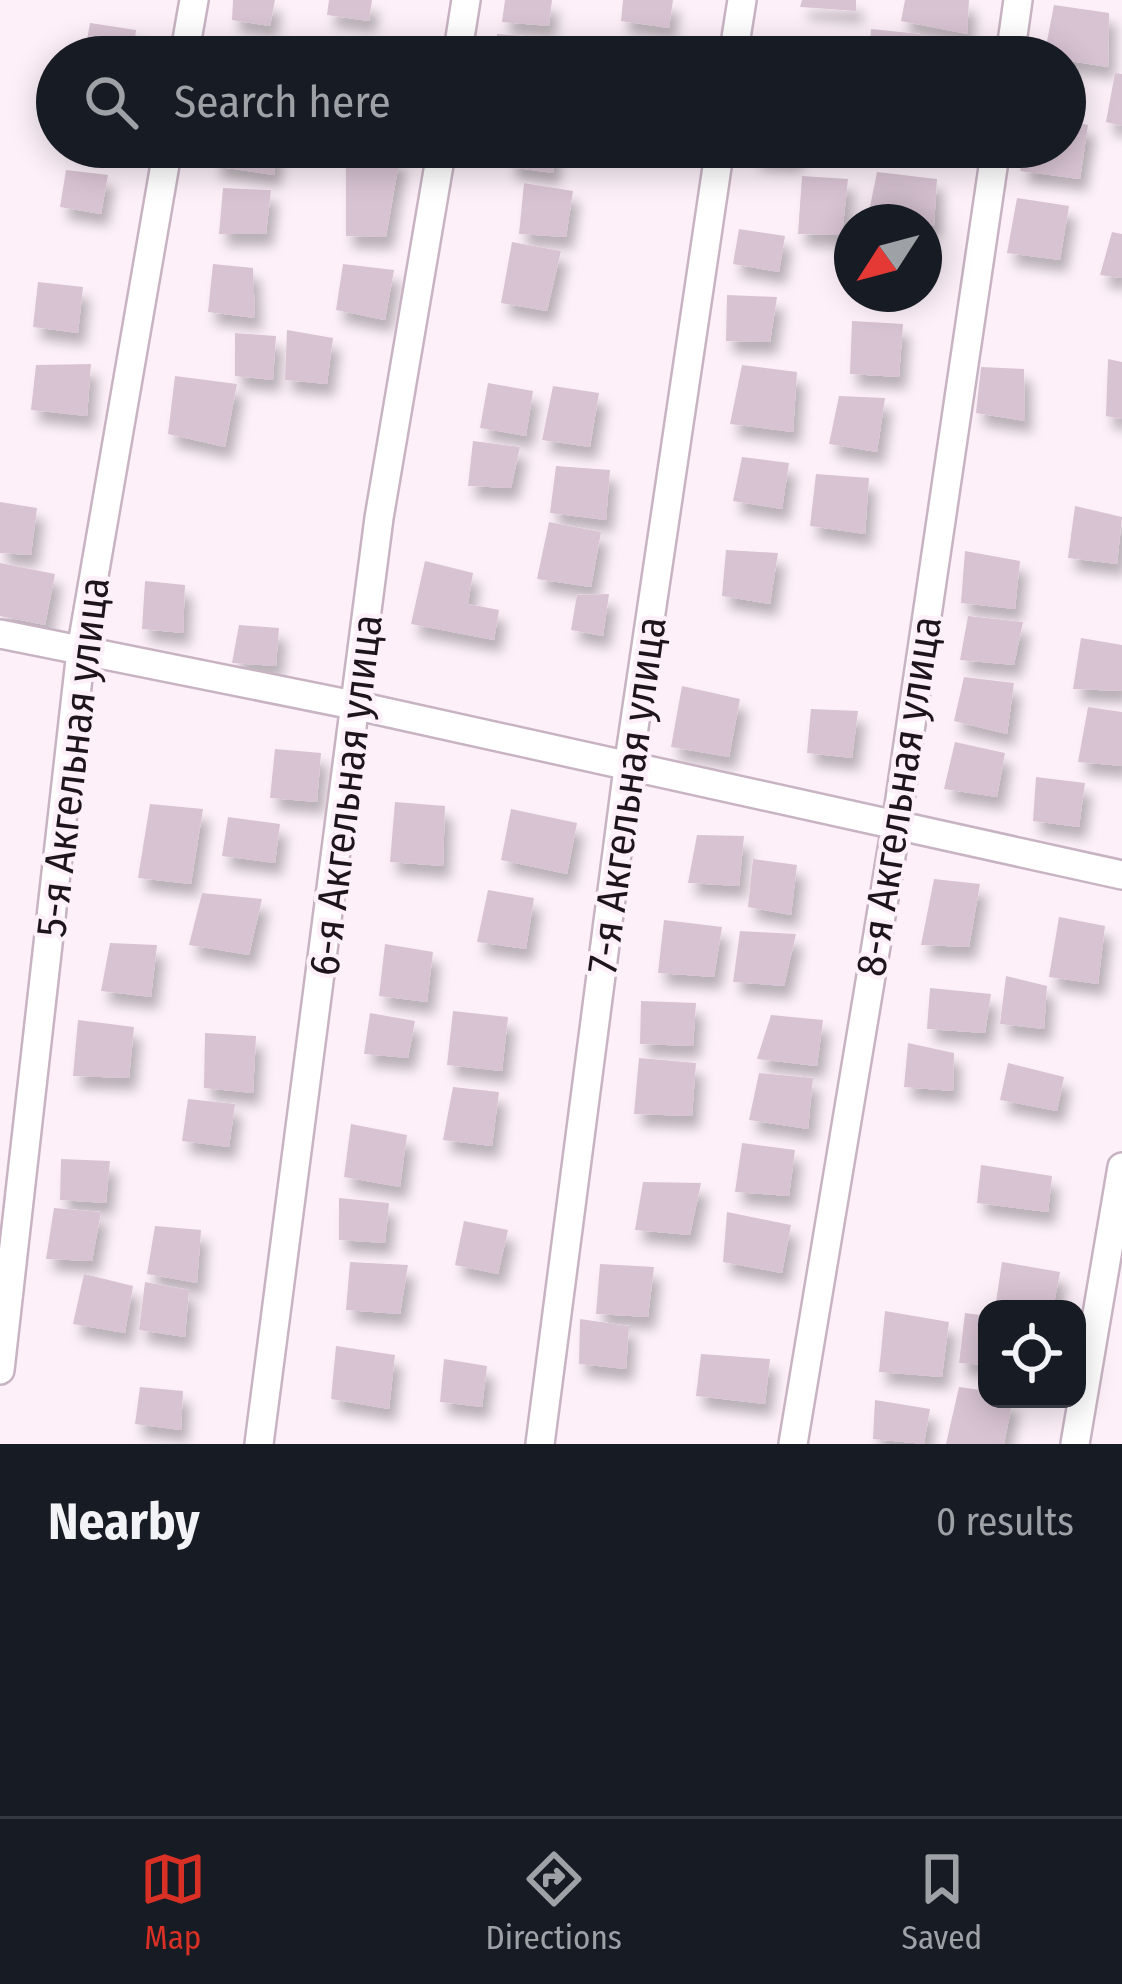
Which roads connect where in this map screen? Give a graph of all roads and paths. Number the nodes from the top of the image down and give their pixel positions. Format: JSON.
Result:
{"nodes":[{"id":1,"x":194,"y":0,"type":"edge"},
{"id":2,"x":466,"y":0,"type":"edge"},
{"id":3,"x":742,"y":0,"type":"edge"},
{"id":4,"x":1018,"y":0,"type":"edge"},
{"id":5,"x":188,"y":36,"type":"edge"},
{"id":6,"x":460,"y":36,"type":"edge"},
{"id":7,"x":737,"y":36,"type":"edge"},
{"id":8,"x":1013,"y":36,"type":"edge"},
{"id":9,"x":164,"y":168,"type":"edge"},
{"id":10,"x":438,"y":168,"type":"edge"},
{"id":11,"x":717,"y":168,"type":"edge"},
{"id":12,"x":993,"y":168,"type":"edge"},
{"id":13,"x":0,"y":634,"type":"edge"},
{"id":14,"x":81,"y":651,"type":"junction"},
{"id":15,"x":358,"y":706,"type":"junction"},
{"id":16,"x":628,"y":768,"type":"junction"},
{"id":17,"x":896,"y":826,"type":"junction"},
{"id":18,"x":1122,"y":875,"type":"edge"},
{"id":19,"x":1122,"y":1167,"type":"edge"},
{"id":20,"x":0,"y":1370,"type":"edge"},
{"id":21,"x":259,"y":1444,"type":"edge"},
{"id":22,"x":540,"y":1444,"type":"edge"},
{"id":23,"x":793,"y":1444,"type":"edge"},
{"id":24,"x":1075,"y":1444,"type":"edge"}],
"edges":[{"from":1,"to":5,"type":"street"},
{"from":2,"to":6,"type":"street"},
{"from":3,"to":7,"type":"street"},
{"from":4,"to":8,"type":"street"},
{"from":9,"to":14,"type":"street","name":"5-я Акгельная улица"},
{"from":10,"to":15,"type":"street","name":"6-я Акгельная улица"},
{"from":11,"to":16,"type":"street","name":"7-я Акгельная улица"},
{"from":12,"to":17,"type":"street","name":"8-я Акгельная улица"},
{"from":13,"to":14,"type":"street"},
{"from":14,"to":15,"type":"street"},
{"from":14,"to":20,"type":"street","name":"5-я Акгельная улица"},
{"from":15,"to":16,"type":"street"},
{"from":15,"to":21,"type":"street","name":"6-я Акгельная улица"},
{"from":16,"to":17,"type":"street"},
{"from":16,"to":22,"type":"street","name":"7-я Акгельная улица"},
{"from":17,"to":18,"type":"street"},
{"from":17,"to":23,"type":"street","name":"8-я Акгельная улица"},
{"from":19,"to":24,"type":"street"}]}
